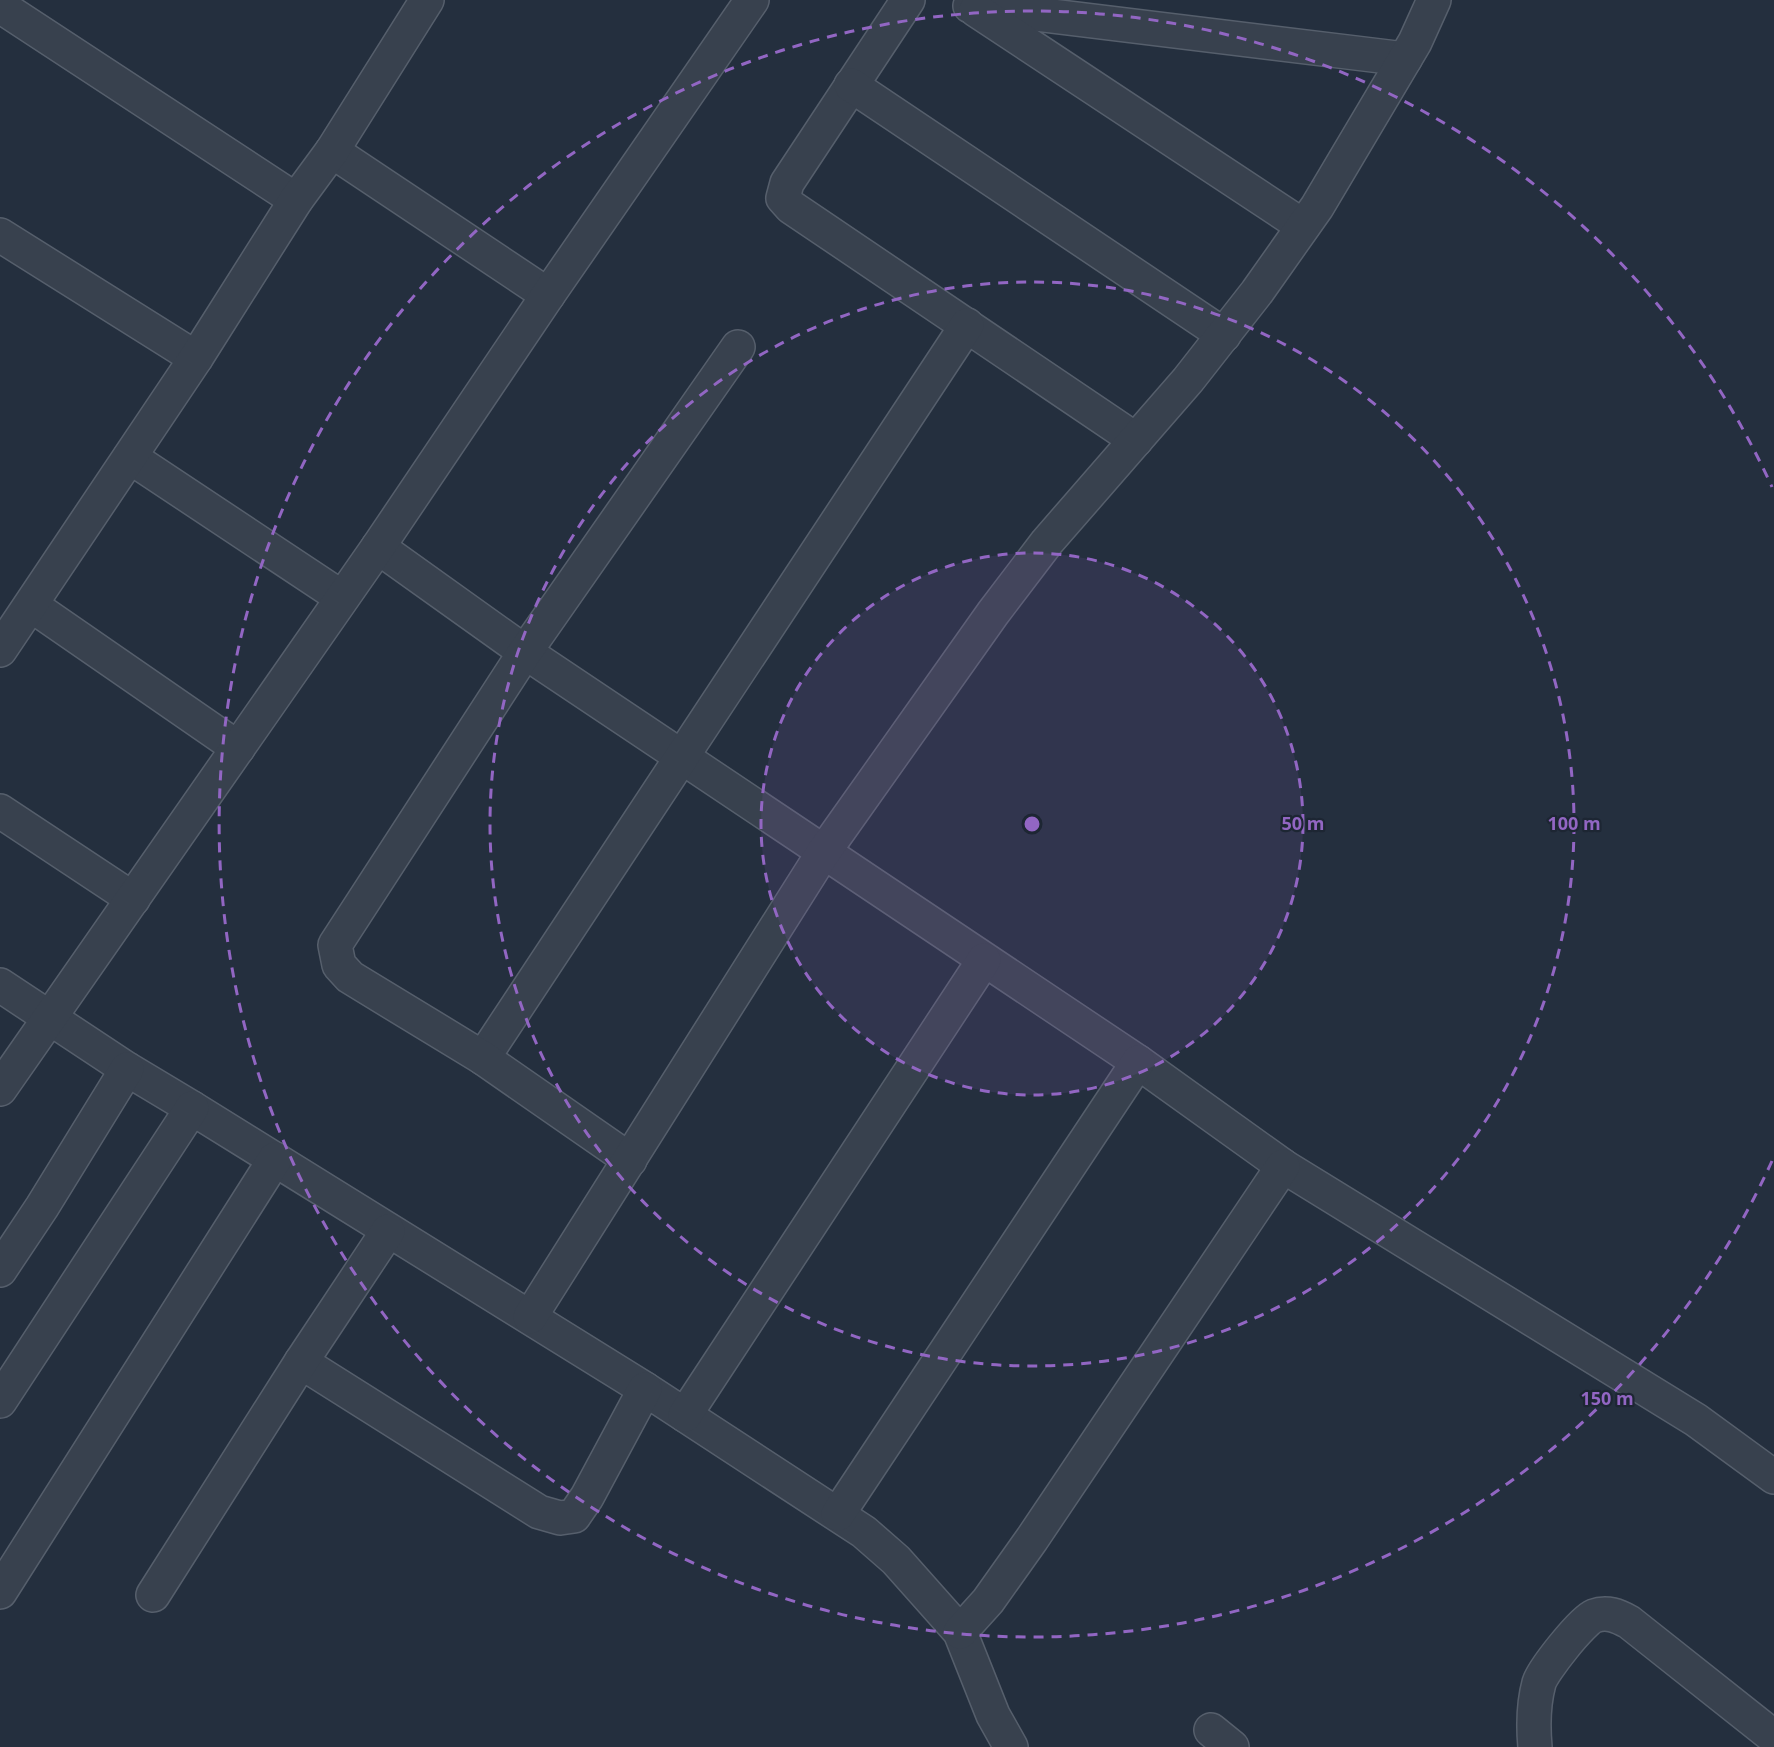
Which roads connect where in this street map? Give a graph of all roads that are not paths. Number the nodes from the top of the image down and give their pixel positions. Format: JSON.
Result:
{"nodes":[{"id":1,"x":427,"y":0,"type":"edge"},
{"id":2,"x":752,"y":0,"type":"edge"},
{"id":3,"x":908,"y":0,"type":"edge"},
{"id":4,"x":1434,"y":0,"type":"edge"},
{"id":5,"x":965,"y":3,"type":"edge"},
{"id":6,"x":0,"y":6,"type":"edge"},
{"id":7,"x":1405,"y":59,"type":"junction"},
{"id":8,"x":851,"y":85,"type":"junction"},
{"id":9,"x":332,"y":151,"type":"junction"},
{"id":10,"x":296,"y":200,"type":"junction"},
{"id":11,"x":1303,"y":226,"type":"junction"},
{"id":12,"x":0,"y":235,"type":"edge"},
{"id":13,"x":548,"y":295,"type":"junction"},
{"id":14,"x":967,"y":325,"type":"junction"},
{"id":15,"x":1224,"y":335,"type":"junction"},
{"id":16,"x":738,"y":347,"type":"dead end"},
{"id":17,"x":196,"y":358,"type":"junction"},
{"id":18,"x":1136,"y":440,"type":"junction"},
{"id":19,"x":130,"y":457,"type":"junction"},
{"id":20,"x":378,"y":546,"type":"junction"},
{"id":21,"x":341,"y":597,"type":"junction"},
{"id":22,"x":31,"y":605,"type":"junction"},
{"id":23,"x":0,"y":650,"type":"edge"},
{"id":24,"x":525,"y":652,"type":"junction"},
{"id":25,"x":238,"y":748,"type":"junction"},
{"id":26,"x":682,"y":758,"type":"junction"},
{"id":27,"x":0,"y":811,"type":"edge"},
{"id":28,"x":823,"y":853,"type":"junction"},
{"id":29,"x":133,"y":899,"type":"junction"},
{"id":30,"x":984,"y":960,"type":"junction"},
{"id":31,"x":0,"y":986,"type":"edge"},
{"id":32,"x":49,"y":1017,"type":"junction"},
{"id":33,"x":483,"y":1058,"type":"junction"},
{"id":34,"x":1138,"y":1062,"type":"junction"},
{"id":35,"x":127,"y":1069,"type":"junction"},
{"id":36,"x":0,"y":1089,"type":"edge"},
{"id":37,"x":192,"y":1108,"type":"junction"},
{"id":38,"x":275,"y":1159,"type":"junction"},
{"id":39,"x":630,"y":1160,"type":"junction"},
{"id":40,"x":1283,"y":1166,"type":"junction"},
{"id":41,"x":388,"y":1231,"type":"junction"},
{"id":42,"x":0,"y":1270,"type":"edge"},
{"id":43,"x":530,"y":1317,"type":"junction"},
{"id":44,"x":301,"y":1362,"type":"junction"},
{"id":45,"x":645,"y":1389,"type":"junction"},
{"id":46,"x":0,"y":1401,"type":"edge"},
{"id":47,"x":685,"y":1415,"type":"junction"},
{"id":48,"x":1774,"y":1477,"type":"edge"},
{"id":49,"x":838,"y":1514,"type":"junction"},
{"id":50,"x":0,"y":1592,"type":"edge"},
{"id":51,"x":153,"y":1595,"type":"dead end"},
{"id":52,"x":960,"y":1632,"type":"junction"},
{"id":53,"x":1774,"y":1737,"type":"edge"},
{"id":54,"x":1011,"y":1747,"type":"edge"},
{"id":55,"x":1535,"y":1747,"type":"edge"}],
"edges":[{"from":1,"to":9,"type":"street"},
{"from":2,"to":13,"type":"street"},
{"from":3,"to":8,"type":"street"},
{"from":4,"to":7,"type":"street"},
{"from":5,"to":7,"type":"street"},
{"from":5,"to":11,"type":"street"},
{"from":6,"to":10,"type":"street"},
{"from":7,"to":11,"type":"street"},
{"from":8,"to":14,"type":"street"},
{"from":8,"to":15,"type":"street"},
{"from":9,"to":10,"type":"street"},
{"from":9,"to":13,"type":"street"},
{"from":10,"to":17,"type":"street"},
{"from":11,"to":15,"type":"street"},
{"from":12,"to":17,"type":"street"},
{"from":13,"to":20,"type":"street"},
{"from":14,"to":18,"type":"street"},
{"from":14,"to":26,"type":"street"},
{"from":15,"to":18,"type":"street"},
{"from":16,"to":24,"type":"street"},
{"from":17,"to":19,"type":"street"},
{"from":18,"to":28,"type":"street"},
{"from":19,"to":21,"type":"street"},
{"from":19,"to":22,"type":"street"},
{"from":20,"to":21,"type":"street"},
{"from":20,"to":24,"type":"street"},
{"from":21,"to":25,"type":"street"},
{"from":22,"to":23,"type":"street"},
{"from":22,"to":25,"type":"street"},
{"from":24,"to":26,"type":"street"},
{"from":24,"to":33,"type":"street"},
{"from":25,"to":29,"type":"street"},
{"from":26,"to":28,"type":"street"},
{"from":26,"to":33,"type":"street"},
{"from":27,"to":29,"type":"street"},
{"from":28,"to":30,"type":"street"},
{"from":28,"to":39,"type":"street"},
{"from":29,"to":32,"type":"street"},
{"from":30,"to":34,"type":"street"},
{"from":30,"to":47,"type":"street"},
{"from":31,"to":32,"type":"street"},
{"from":32,"to":35,"type":"street"},
{"from":32,"to":36,"type":"street"},
{"from":33,"to":39,"type":"street"},
{"from":34,"to":40,"type":"street"},
{"from":34,"to":49,"type":"street"},
{"from":35,"to":37,"type":"street"},
{"from":35,"to":42,"type":"street"},
{"from":37,"to":38,"type":"street"},
{"from":37,"to":46,"type":"street"},
{"from":38,"to":41,"type":"street"},
{"from":38,"to":50,"type":"street"},
{"from":39,"to":43,"type":"street"},
{"from":40,"to":48,"type":"street"},
{"from":40,"to":52,"type":"street"},
{"from":41,"to":43,"type":"street"},
{"from":41,"to":44,"type":"street"},
{"from":43,"to":45,"type":"street"},
{"from":44,"to":45,"type":"street"},
{"from":44,"to":51,"type":"street"},
{"from":45,"to":47,"type":"street"},
{"from":47,"to":49,"type":"street"},
{"from":49,"to":52,"type":"street"},
{"from":52,"to":54,"type":"street"},
{"from":53,"to":55,"type":"street"}]}
